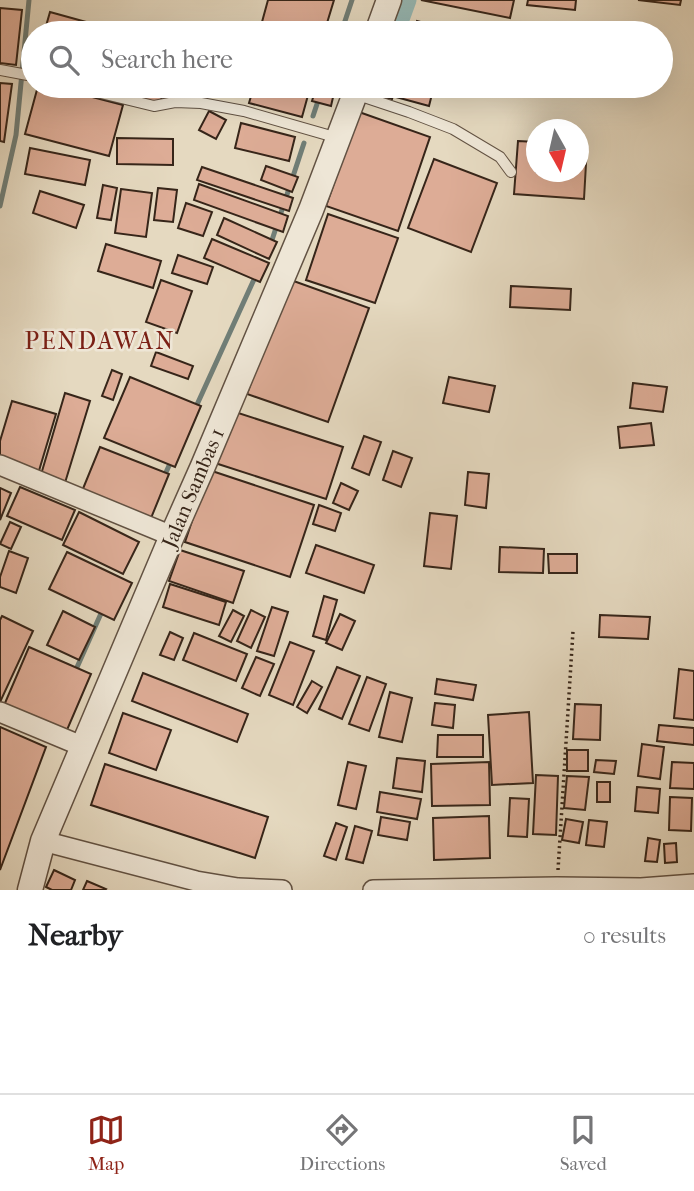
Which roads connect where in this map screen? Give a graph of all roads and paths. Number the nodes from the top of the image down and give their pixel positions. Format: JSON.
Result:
{"nodes":[{"id":1,"x":389,"y":0,"type":"edge"},
{"id":2,"x":381,"y":21,"type":"edge"},
{"id":3,"x":121,"y":98,"type":"edge"},
{"id":4,"x":353,"y":98,"type":"edge"},
{"id":5,"x":375,"y":98,"type":"edge"},
{"id":6,"x":339,"y":138,"type":"junction"},
{"id":7,"x":511,"y":172,"type":"dead end"},
{"id":8,"x":0,"y":464,"type":"edge"},
{"id":9,"x":172,"y":536,"type":"junction"},
{"id":10,"x":573,"y":631,"type":"dead end"},
{"id":11,"x":0,"y":712,"type":"edge"},
{"id":12,"x":84,"y":747,"type":"junction"},
{"id":13,"x":43,"y":841,"type":"junction"},
{"id":14,"x":694,"y":884,"type":"edge"},
{"id":15,"x":195,"y":886,"type":"edge"},
{"id":16,"x":557,"y":887,"type":"junction"},
{"id":17,"x":641,"y":889,"type":"edge"},
{"id":18,"x":30,"y":890,"type":"edge"},
{"id":19,"x":282,"y":890,"type":"edge"},
{"id":20,"x":373,"y":890,"type":"edge"}],
"edges":[{"from":1,"to":2,"type":"street"},
{"from":3,"to":6,"type":"lane"},
{"from":4,"to":6,"type":"street","name":"Jalan Sambas 1"},
{"from":5,"to":7,"type":"lane"},
{"from":6,"to":9,"type":"street","name":"Jalan Sambas 1"},
{"from":8,"to":9,"type":"street"},
{"from":9,"to":12,"type":"street","name":"Jalan Sambas 1"},
{"from":10,"to":16,"type":"path"},
{"from":11,"to":12,"type":"street"},
{"from":12,"to":13,"type":"street","name":"Jalan Sambas 1"},
{"from":13,"to":15,"type":"street"},
{"from":13,"to":18,"type":"street","name":"Jalan Sambas 1"},
{"from":14,"to":17,"type":"street"},
{"from":15,"to":19,"type":"street"},
{"from":16,"to":17,"type":"street"},
{"from":16,"to":20,"type":"street"}]}
